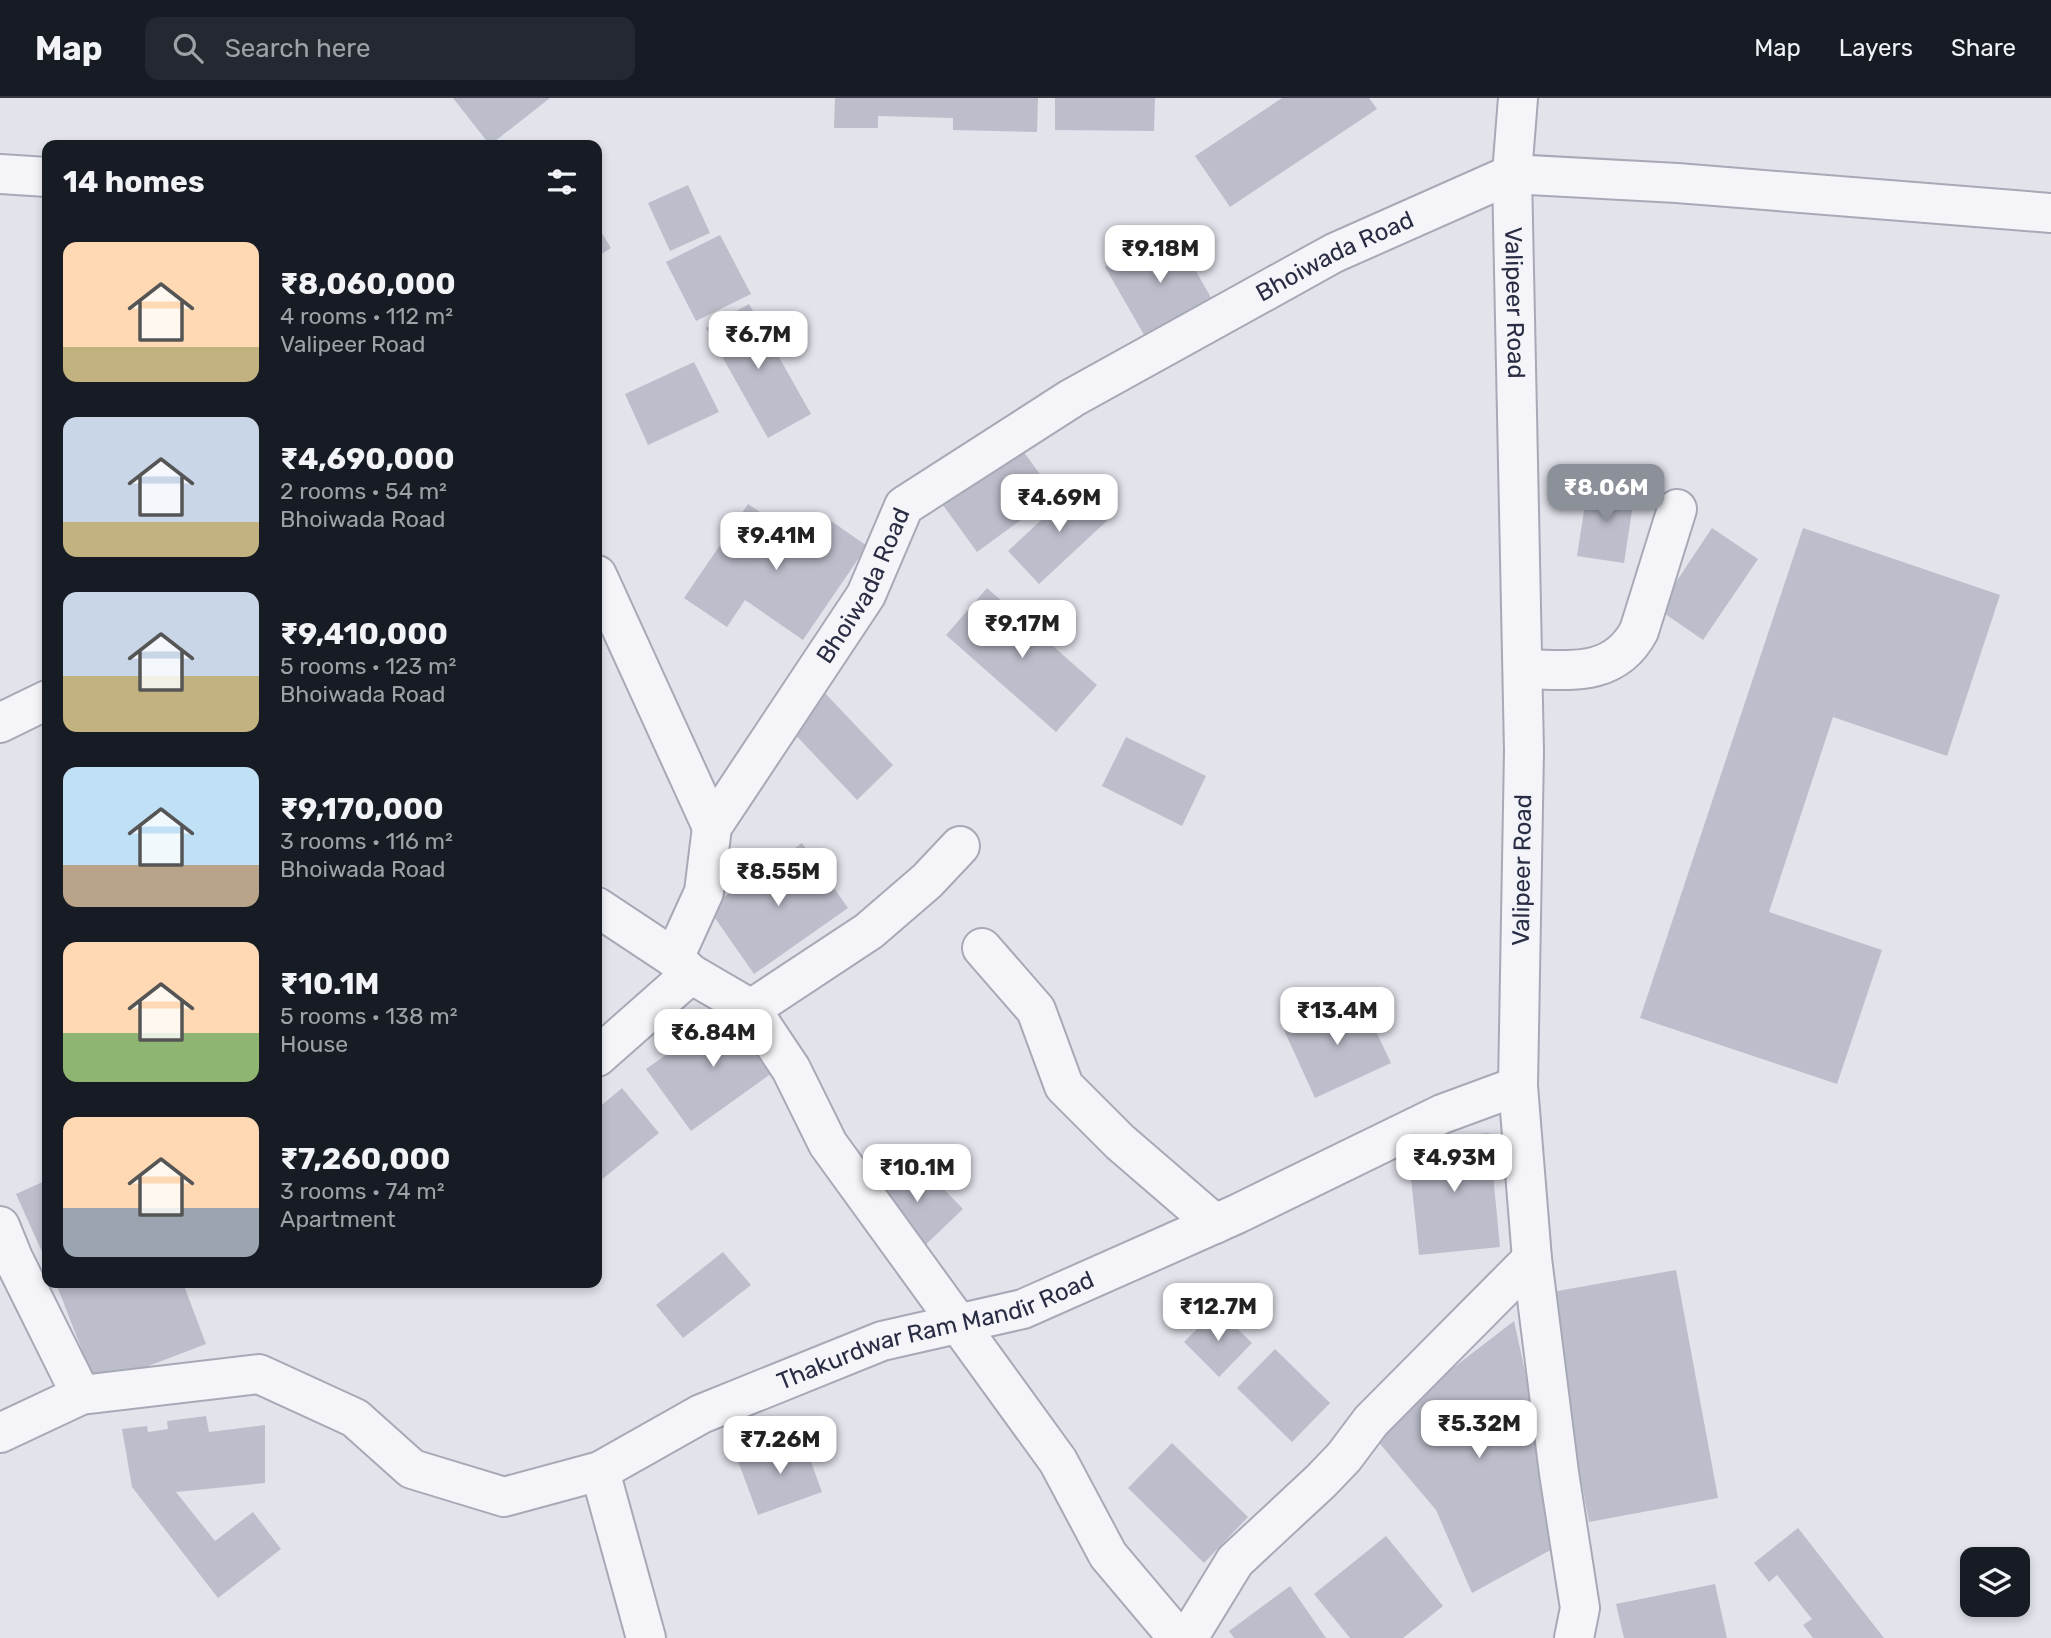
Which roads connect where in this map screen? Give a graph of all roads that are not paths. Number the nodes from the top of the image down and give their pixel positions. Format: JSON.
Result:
{"nodes":[{"id":1,"x":1518,"y":98,"type":"edge"},
{"id":2,"x":0,"y":174,"type":"edge"},
{"id":3,"x":1512,"y":174,"type":"junction"},
{"id":4,"x":42,"y":177,"type":"edge"},
{"id":5,"x":2051,"y":213,"type":"edge"},
{"id":6,"x":1677,"y":509,"type":"dead end"},
{"id":7,"x":602,"y":586,"type":"edge"},
{"id":8,"x":1523,"y":669,"type":"junction"},
{"id":9,"x":42,"y":702,"type":"edge"},
{"id":10,"x":0,"y":723,"type":"edge"},
{"id":11,"x":712,"y":827,"type":"junction"},
{"id":12,"x":960,"y":846,"type":"dead end"},
{"id":13,"x":602,"y":910,"type":"edge"},
{"id":14,"x":982,"y":948,"type":"dead end"},
{"id":15,"x":682,"y":966,"type":"junction"},
{"id":16,"x":751,"y":1009,"type":"junction"},
{"id":17,"x":602,"y":1052,"type":"edge"},
{"id":18,"x":1518,"y":1086,"type":"junction"},
{"id":19,"x":1215,"y":1224,"type":"junction"},
{"id":20,"x":15,"y":1252,"type":"edge"},
{"id":21,"x":1532,"y":1259,"type":"junction"},
{"id":22,"x":957,"y":1324,"type":"junction"},
{"id":23,"x":81,"y":1395,"type":"junction"},
{"id":24,"x":0,"y":1433,"type":"edge"},
{"id":25,"x":600,"y":1471,"type":"junction"},
{"id":26,"x":646,"y":1638,"type":"edge"},
{"id":27,"x":1178,"y":1638,"type":"edge"},
{"id":28,"x":1188,"y":1638,"type":"edge"},
{"id":29,"x":1574,"y":1638,"type":"edge"}],
"edges":[{"from":1,"to":3,"type":"street","name":"Valipeer Road"},
{"from":2,"to":4,"type":"street"},
{"from":3,"to":5,"type":"street"},
{"from":3,"to":8,"type":"street","name":"Valipeer Road"},
{"from":3,"to":11,"type":"street","name":"Bhoiwada Road"},
{"from":6,"to":8,"type":"street"},
{"from":7,"to":11,"type":"street"},
{"from":8,"to":18,"type":"street","name":"Valipeer Road"},
{"from":9,"to":10,"type":"street"},
{"from":11,"to":15,"type":"street","name":"Bhoiwada Road"},
{"from":12,"to":16,"type":"street"},
{"from":13,"to":15,"type":"street"},
{"from":14,"to":19,"type":"street"},
{"from":15,"to":16,"type":"street"},
{"from":15,"to":17,"type":"street","name":"Bhoiwada Road"},
{"from":16,"to":22,"type":"street"},
{"from":18,"to":19,"type":"street","name":"Thakurdwar Ram Mandir Road"},
{"from":18,"to":21,"type":"street","name":"Valipeer Road"},
{"from":19,"to":22,"type":"street","name":"Thakurdwar Ram Mandir Road"},
{"from":20,"to":23,"type":"street"},
{"from":21,"to":28,"type":"street"},
{"from":21,"to":29,"type":"street","name":"Valipeer Road"},
{"from":22,"to":25,"type":"street","name":"Thakurdwar Ram Mandir Road"},
{"from":22,"to":27,"type":"street"},
{"from":23,"to":24,"type":"street","name":"Thakurdwar Ram Mandir Road"},
{"from":23,"to":25,"type":"street","name":"Thakurdwar Ram Mandir Road"},
{"from":25,"to":26,"type":"street"}]}
